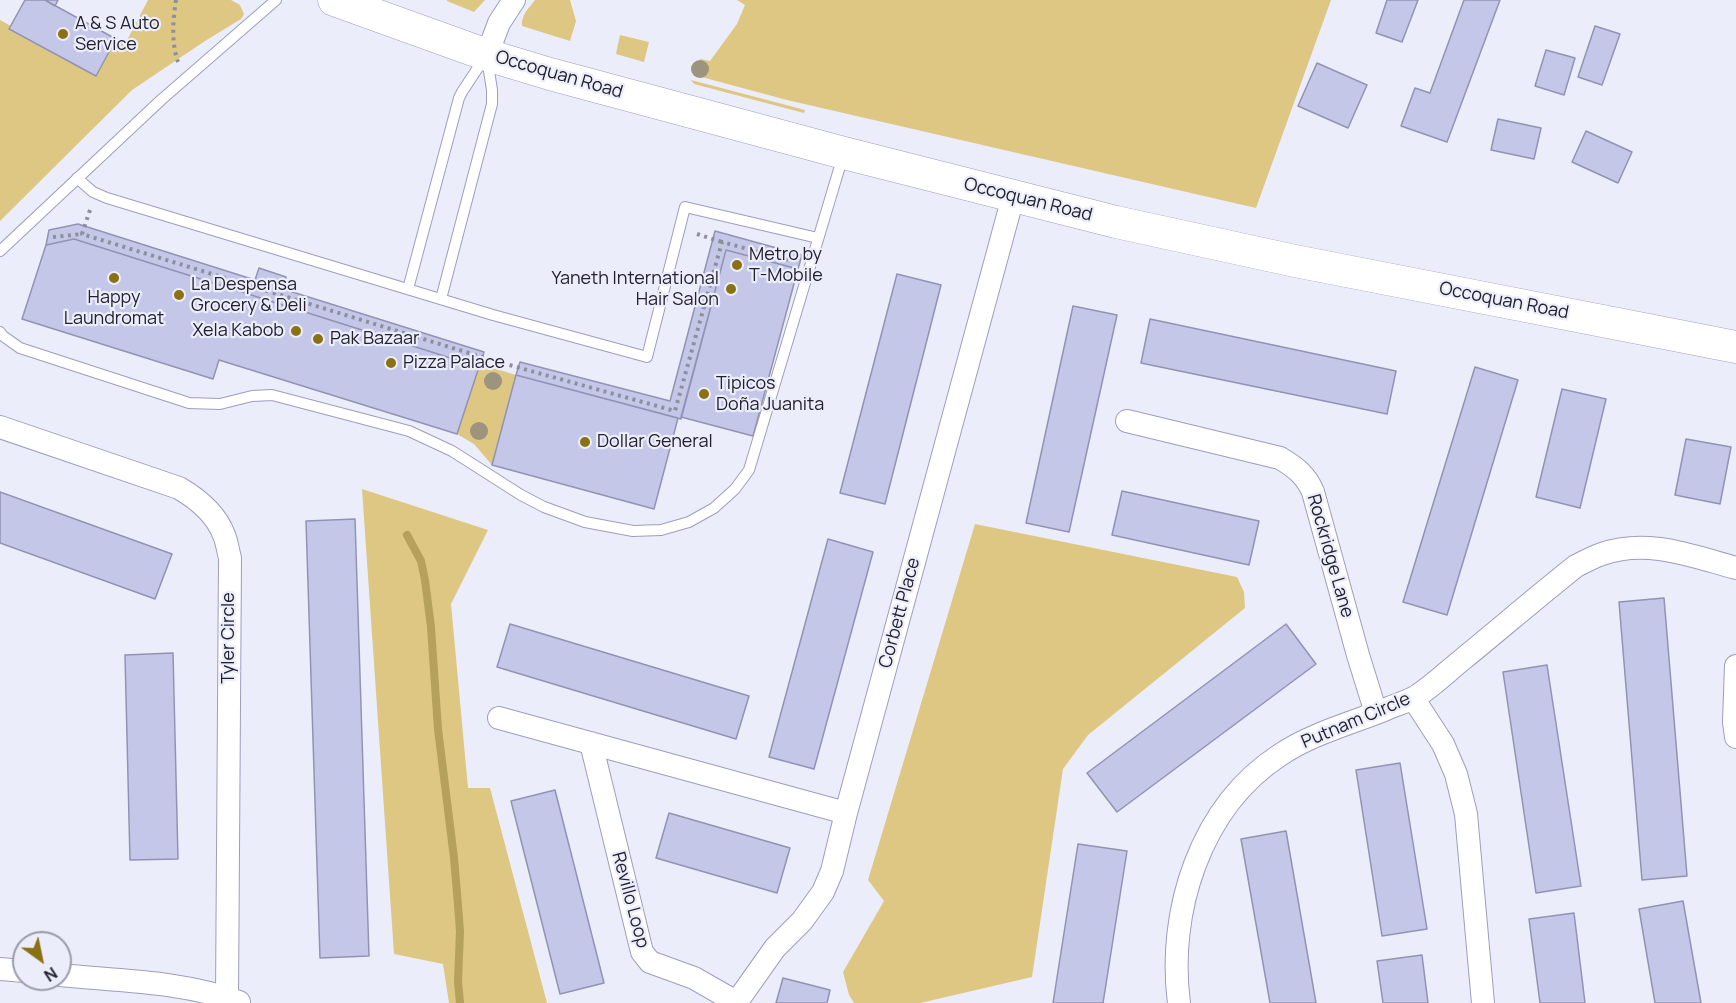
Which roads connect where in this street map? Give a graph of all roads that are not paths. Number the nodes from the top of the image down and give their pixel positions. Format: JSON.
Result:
{"nodes":[{"id":1,"x":276,"y":0,"type":"edge"},
{"id":2,"x":334,"y":0,"type":"edge"},
{"id":3,"x":514,"y":0,"type":"edge"},
{"id":4,"x":487,"y":55,"type":"junction"},
{"id":5,"x":844,"y":153,"type":"junction"},
{"id":6,"x":77,"y":178,"type":"junction"},
{"id":7,"x":1013,"y":197,"type":"junction"},
{"id":8,"x":818,"y":238,"type":"junction"},
{"id":9,"x":0,"y":251,"type":"edge"},
{"id":10,"x":408,"y":290,"type":"junction"},
{"id":11,"x":441,"y":300,"type":"junction"},
{"id":12,"x":0,"y":332,"type":"edge"},
{"id":13,"x":1736,"y":347,"type":"edge"},
{"id":14,"x":1127,"y":421,"type":"dead end"},
{"id":15,"x":0,"y":427,"type":"edge"},
{"id":16,"x":1736,"y":568,"type":"edge"},
{"id":17,"x":1736,"y":666,"type":"edge"},
{"id":18,"x":1413,"y":698,"type":"junction"},
{"id":19,"x":1376,"y":713,"type":"junction"},
{"id":20,"x":499,"y":718,"type":"dead end"},
{"id":21,"x":1736,"y":737,"type":"edge"},
{"id":22,"x":591,"y":743,"type":"junction"},
{"id":23,"x":846,"y":813,"type":"junction"},
{"id":24,"x":72,"y":976,"type":"edge"},
{"id":25,"x":234,"y":1000,"type":"edge"},
{"id":26,"x":736,"y":1002,"type":"edge"},
{"id":27,"x":1179,"y":1003,"type":"edge"},
{"id":28,"x":1483,"y":1003,"type":"edge"}],
"edges":[{"from":1,"to":6,"type":"lane"},
{"from":2,"to":4,"type":"main road","name":"Occoquan Road"},
{"from":3,"to":4,"type":"street"},
{"from":4,"to":5,"type":"main road","name":"Occoquan Road"},
{"from":4,"to":10,"type":"lane"},
{"from":4,"to":11,"type":"lane"},
{"from":5,"to":7,"type":"main road","name":"Occoquan Road"},
{"from":5,"to":8,"type":"lane"},
{"from":6,"to":9,"type":"lane"},
{"from":6,"to":10,"type":"lane"},
{"from":7,"to":13,"type":"main road","name":"Occoquan Road"},
{"from":7,"to":23,"type":"street","name":"Corbett Place"},
{"from":8,"to":11,"type":"lane"},
{"from":8,"to":12,"type":"lane"},
{"from":10,"to":11,"type":"lane"},
{"from":14,"to":19,"type":"street","name":"Rockridge Lane"},
{"from":15,"to":25,"type":"street","name":"Tyler Circle"},
{"from":16,"to":18,"type":"street","name":"Putnam Circle"},
{"from":17,"to":21,"type":"street"},
{"from":18,"to":19,"type":"street","name":"Putnam Circle"},
{"from":18,"to":28,"type":"street"},
{"from":19,"to":27,"type":"street","name":"Putnam Circle"},
{"from":20,"to":22,"type":"street"},
{"from":22,"to":23,"type":"street"},
{"from":22,"to":26,"type":"street","name":"Revillo Loop"},
{"from":23,"to":26,"type":"street","name":"Corbett Place"},
{"from":24,"to":25,"type":"street"}]}
